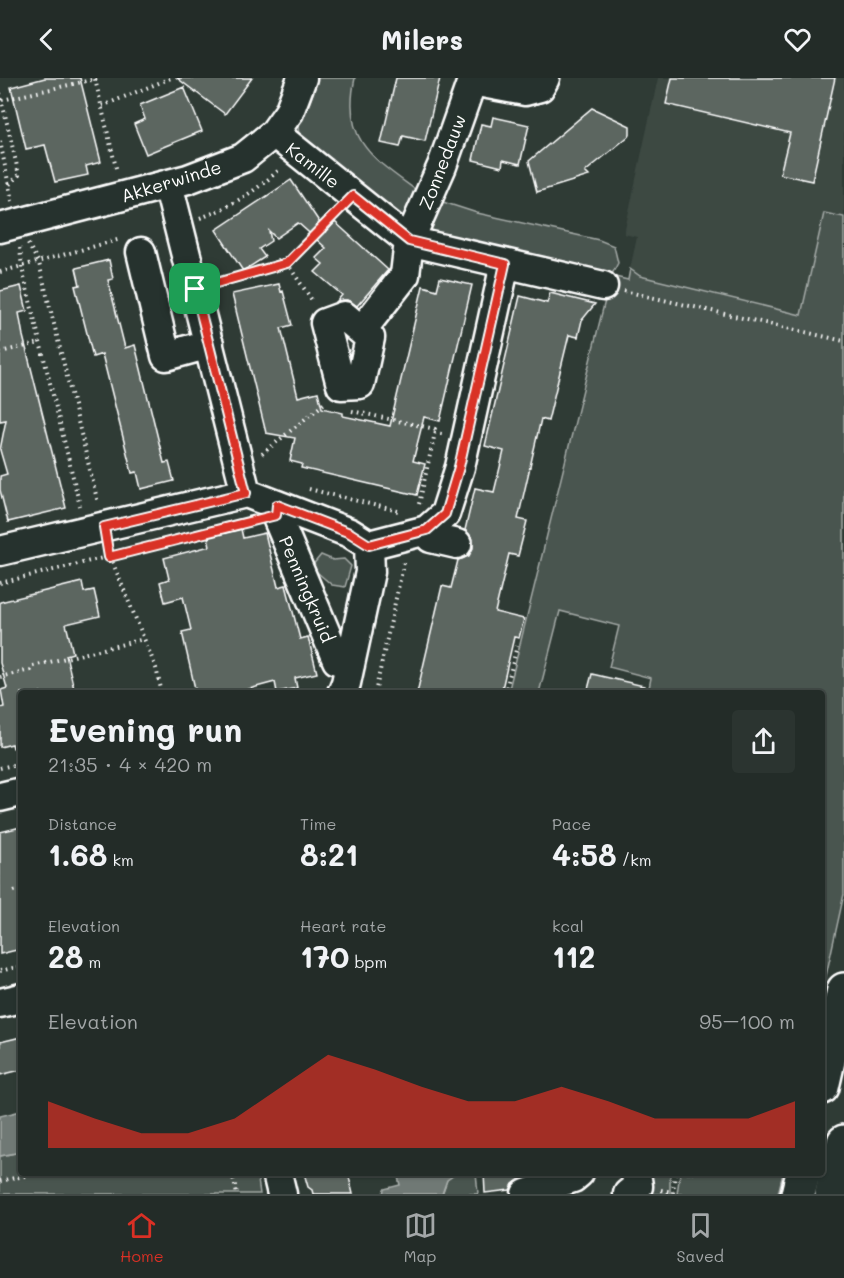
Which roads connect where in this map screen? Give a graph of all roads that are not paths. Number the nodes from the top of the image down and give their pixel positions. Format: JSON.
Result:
{"nodes":[{"id":1,"x":302,"y":78,"type":"edge"},
{"id":2,"x":545,"y":78,"type":"edge"},
{"id":3,"x":472,"y":79,"type":"edge"},
{"id":4,"x":274,"y":133,"type":"junction"},
{"id":5,"x":168,"y":184,"type":"junction"},
{"id":6,"x":8,"y":226,"type":"edge"},
{"id":7,"x":409,"y":241,"type":"junction"},
{"id":8,"x":141,"y":252,"type":"dead end"},
{"id":9,"x":505,"y":264,"type":"junction"},
{"id":10,"x":603,"y":286,"type":"road end"},
{"id":11,"x":353,"y":323,"type":"junction"},
{"id":12,"x":208,"y":344,"type":"junction"},
{"id":13,"x":246,"y":493,"type":"junction"},
{"id":14,"x":276,"y":510,"type":"junction"},
{"id":15,"x":427,"y":530,"type":"junction"},
{"id":16,"x":458,"y":544,"type":"dead end"},
{"id":17,"x":369,"y":545,"type":"junction"},
{"id":18,"x":0,"y":551,"type":"edge"},
{"id":19,"x":350,"y":665,"type":"junction"},
{"id":20,"x":343,"y":690,"type":"edge"},
{"id":21,"x":18,"y":793,"type":"edge"},
{"id":22,"x":0,"y":796,"type":"edge"},
{"id":23,"x":844,"y":990,"type":"edge"},
{"id":24,"x":18,"y":999,"type":"edge"},
{"id":25,"x":0,"y":1003,"type":"edge"},
{"id":26,"x":825,"y":1074,"type":"edge"},
{"id":27,"x":278,"y":1176,"type":"edge"},
{"id":28,"x":636,"y":1176,"type":"edge"},
{"id":29,"x":579,"y":1182,"type":"edge"},
{"id":30,"x":282,"y":1194,"type":"edge"},
{"id":31,"x":525,"y":1194,"type":"edge"},
{"id":32,"x":628,"y":1194,"type":"edge"}],
"edges":[{"from":1,"to":4,"type":"street","name":"Akkerwinde"},
{"from":2,"to":3,"type":"street","name":"Zonnedauw"},
{"from":3,"to":7,"type":"street","name":"Zonnedauw"},
{"from":4,"to":5,"type":"street","name":"Akkerwinde"},
{"from":4,"to":7,"type":"street","name":"Kamille"},
{"from":5,"to":6,"type":"street","name":"Akkerwinde"},
{"from":5,"to":12,"type":"street"},
{"from":7,"to":9,"type":"street","name":"Kamille"},
{"from":7,"to":11,"type":"street"},
{"from":8,"to":12,"type":"street"},
{"from":9,"to":10,"type":"street","name":"Kamille"},
{"from":9,"to":15,"type":"street"},
{"from":11,"to":11,"type":"street"},
{"from":12,"to":13,"type":"street"},
{"from":13,"to":14,"type":"street","name":"Penningkruid"},
{"from":13,"to":18,"type":"street"},
{"from":14,"to":17,"type":"street","name":"Penningkruid"},
{"from":14,"to":19,"type":"street","name":"Penningkruid"},
{"from":15,"to":16,"type":"street"},
{"from":15,"to":17,"type":"street"},
{"from":17,"to":19,"type":"street","name":"Penningkruid"},
{"from":19,"to":20,"type":"street","name":"Penningkruid"},
{"from":21,"to":22,"type":"street"},
{"from":23,"to":26,"type":"highway"},
{"from":24,"to":25,"type":"street"},
{"from":27,"to":30,"type":"street"},
{"from":28,"to":32,"type":"street"},
{"from":29,"to":31,"type":"street"}]}
